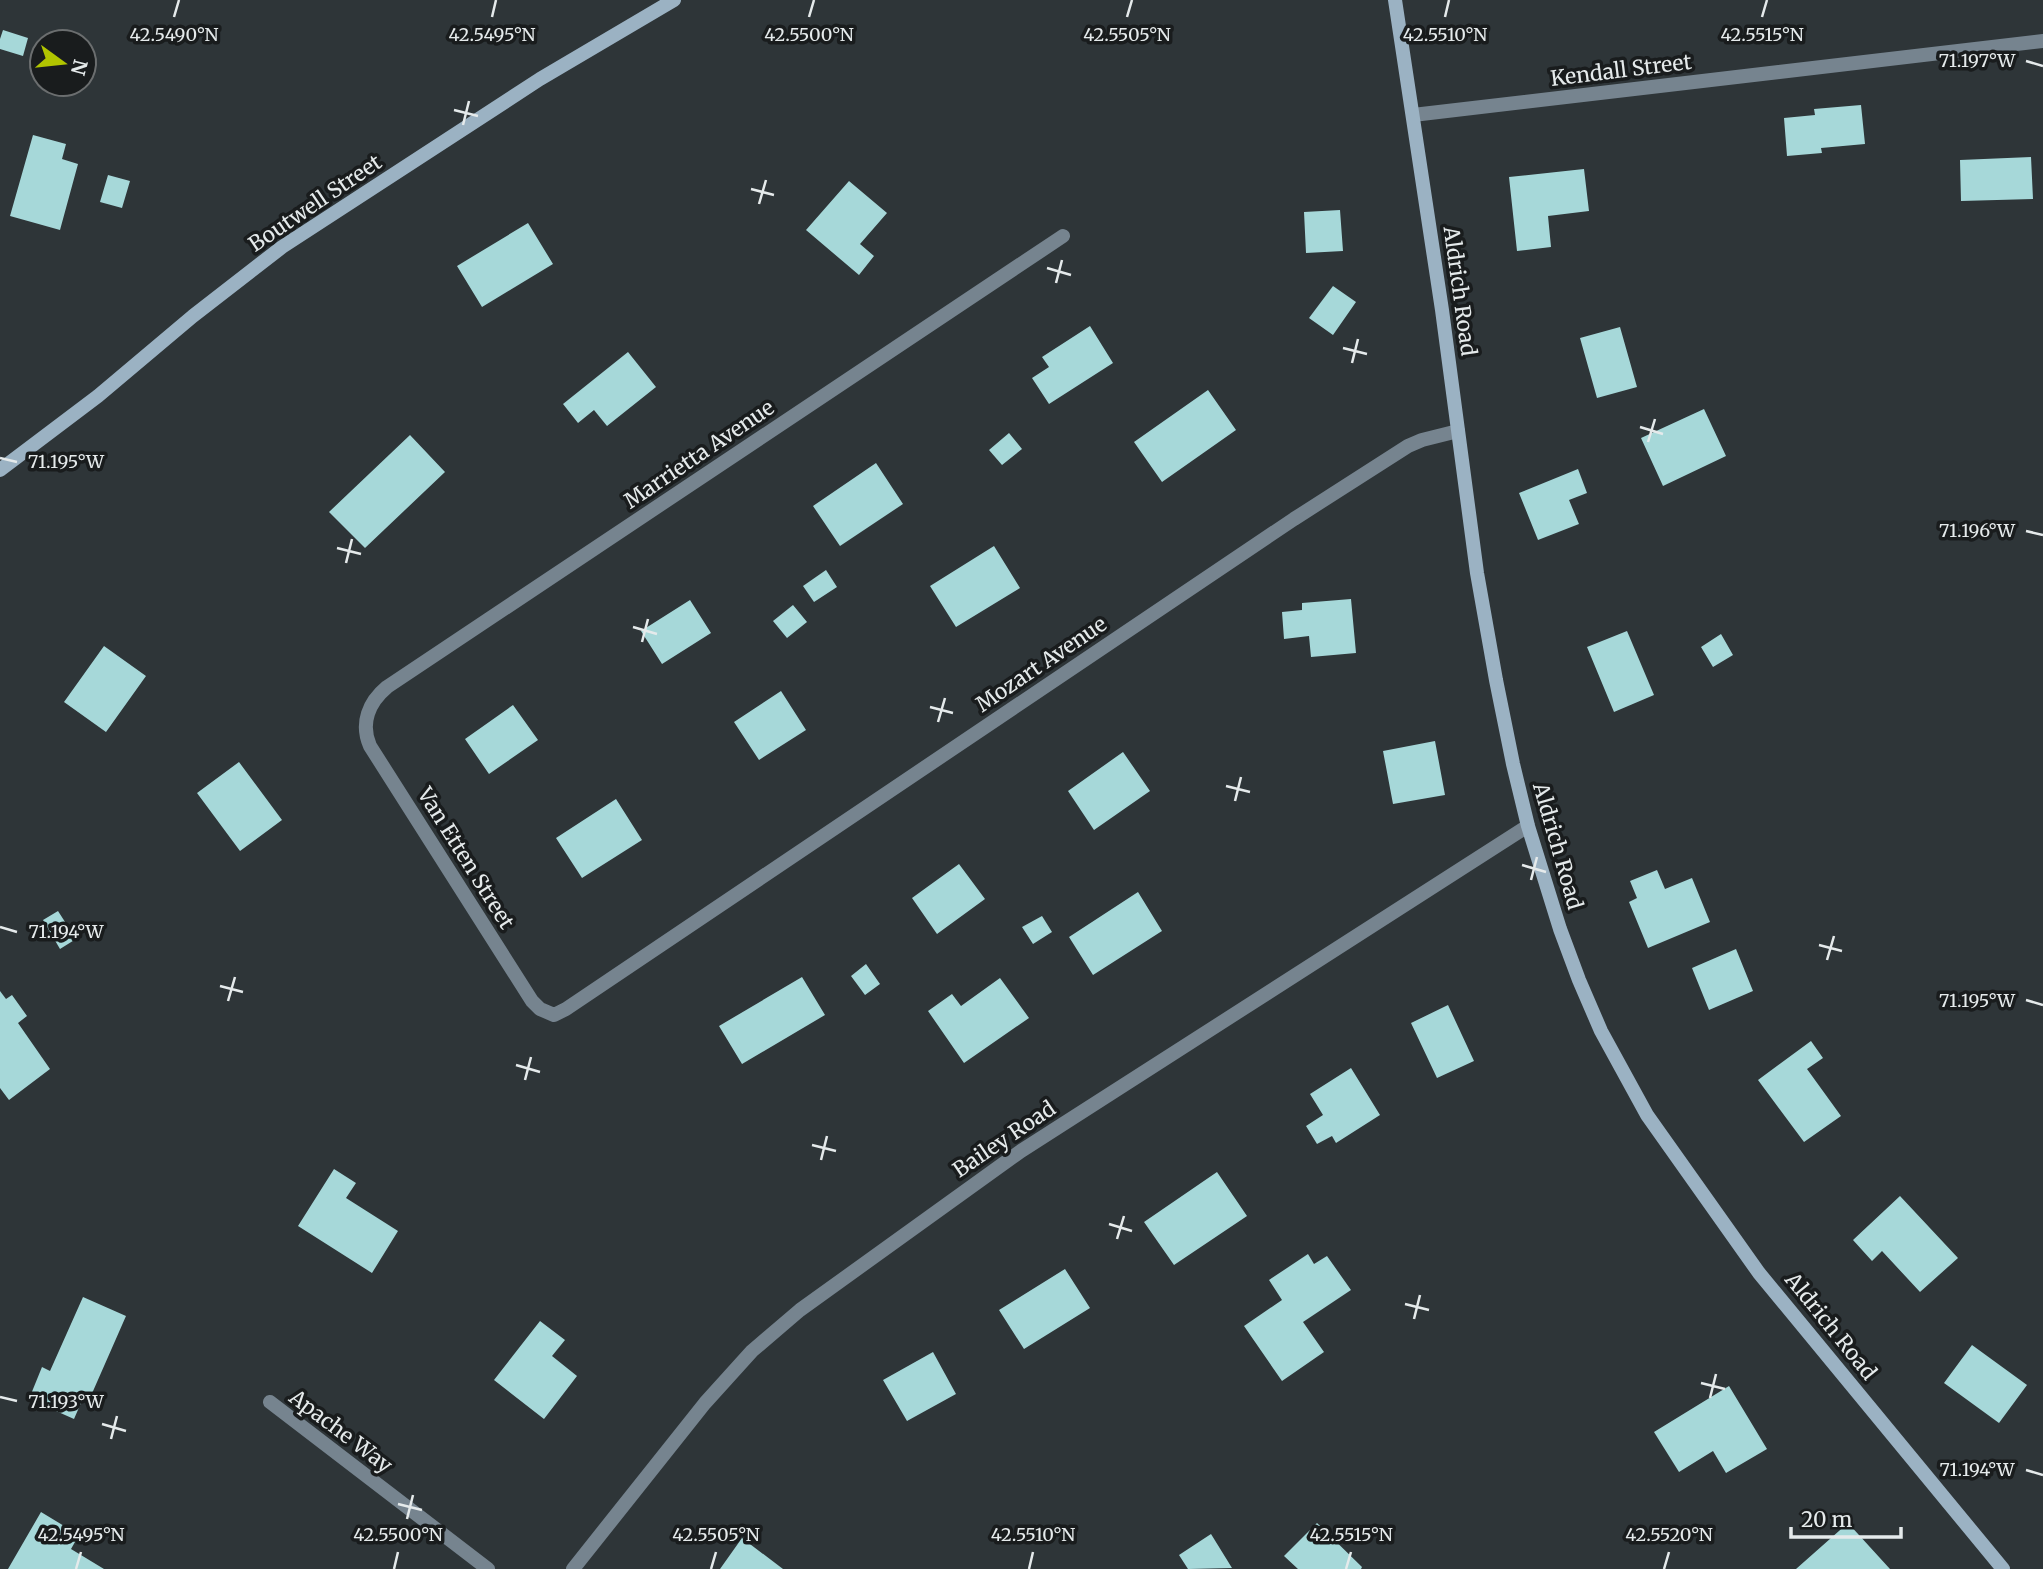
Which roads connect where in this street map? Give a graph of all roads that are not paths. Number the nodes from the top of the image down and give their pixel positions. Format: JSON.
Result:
{"nodes":[{"id":1,"x":674,"y":0,"type":"edge"},
{"id":2,"x":1395,"y":0,"type":"edge"},
{"id":3,"x":2043,"y":41,"type":"edge"},
{"id":4,"x":1413,"y":115,"type":"junction"},
{"id":5,"x":1063,"y":236,"type":"dead end"},
{"id":6,"x":1458,"y":431,"type":"junction"},
{"id":7,"x":0,"y":470,"type":"edge"},
{"id":8,"x":367,"y":715,"type":"joint"},
{"id":9,"x":1528,"y":827,"type":"junction"},
{"id":10,"x":549,"y":1014,"type":"joint"},
{"id":11,"x":270,"y":1402,"type":"dead end"},
{"id":12,"x":488,"y":1569,"type":"edge"},
{"id":13,"x":573,"y":1569,"type":"edge"},
{"id":14,"x":2003,"y":1569,"type":"edge"}],
"edges":[{"from":1,"to":7,"type":"street","name":"Boutwell Street"},
{"from":2,"to":4,"type":"street","name":"Aldrich Road"},
{"from":3,"to":4,"type":"street","name":"Kendall Street"},
{"from":4,"to":6,"type":"street","name":"Aldrich Road"},
{"from":5,"to":8,"type":"street","name":"Marrietta Avenue"},
{"from":6,"to":9,"type":"street","name":"Aldrich Road"},
{"from":6,"to":10,"type":"street","name":"Mozart Avenue"},
{"from":8,"to":10,"type":"street","name":"Van Etten Street"},
{"from":9,"to":13,"type":"street","name":"Bailey Road"},
{"from":9,"to":14,"type":"street","name":"Aldrich Road"},
{"from":11,"to":12,"type":"street","name":"Apache Way"}]}
